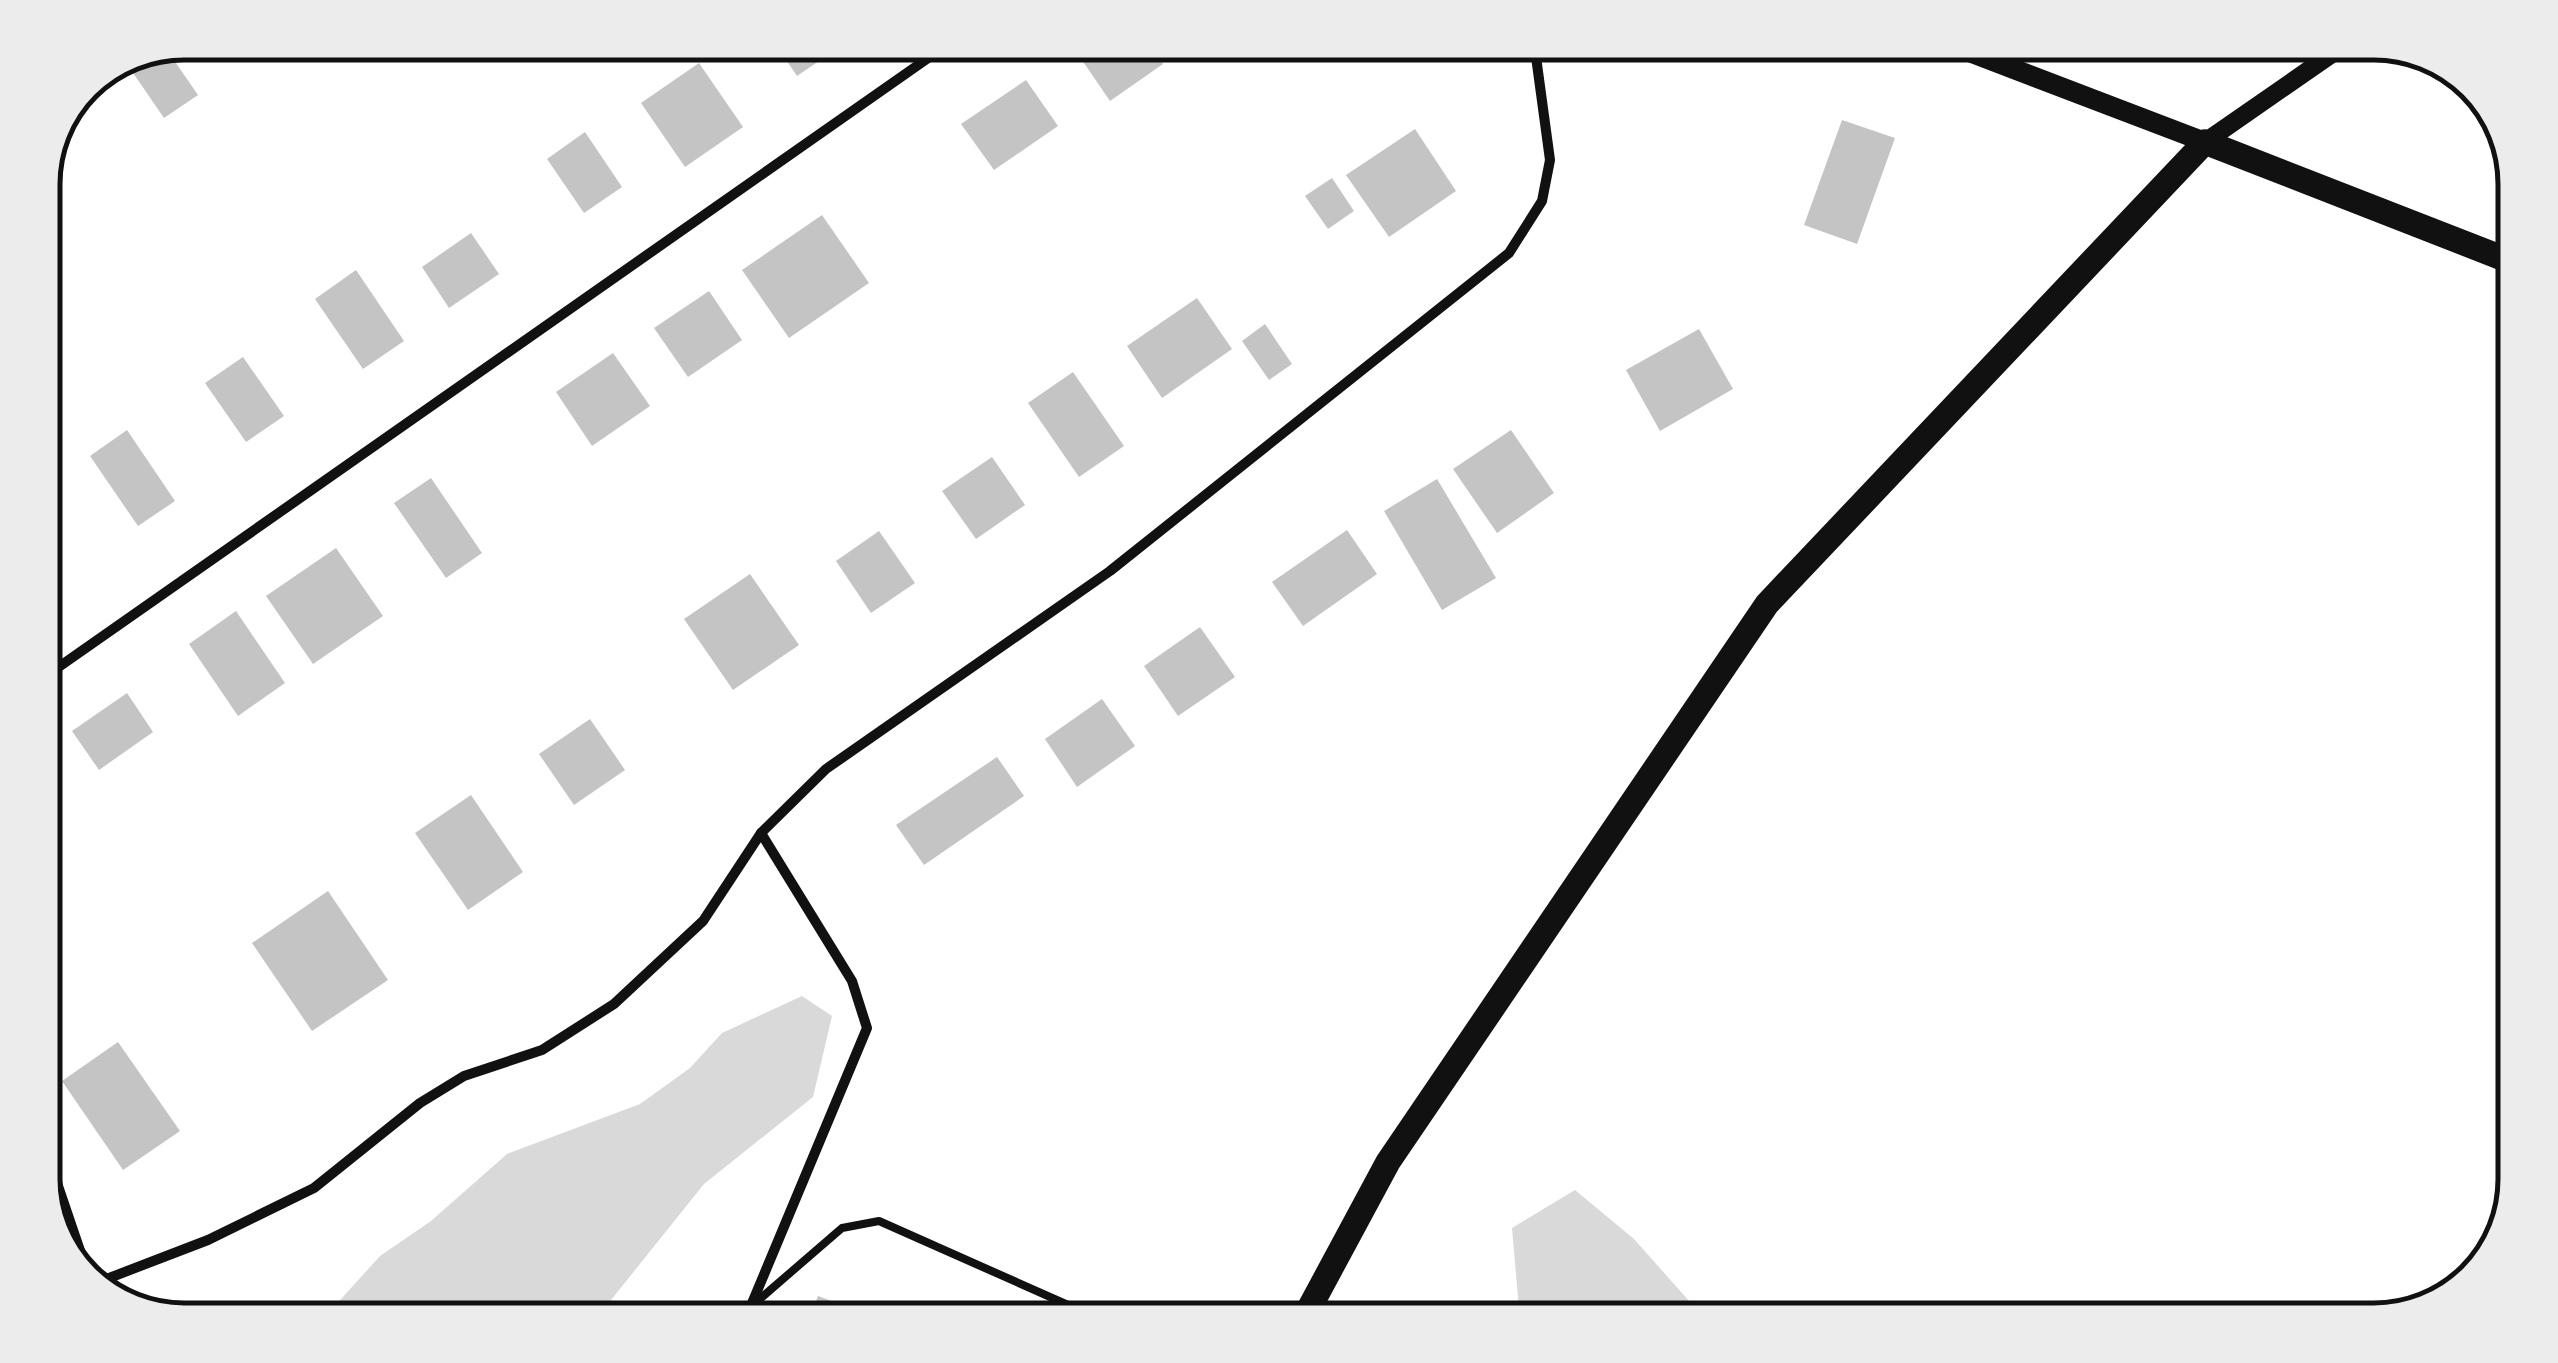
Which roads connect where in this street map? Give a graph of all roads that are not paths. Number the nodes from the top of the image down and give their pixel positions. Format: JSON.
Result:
{"nodes":[{"id":1,"x":925,"y":60,"type":"edge"},
{"id":2,"x":1536,"y":60,"type":"edge"},
{"id":3,"x":1991,"y":60,"type":"edge"},
{"id":4,"x":2323,"y":60,"type":"edge"},
{"id":5,"x":2205,"y":142,"type":"junction"},
{"id":6,"x":2498,"y":256,"type":"edge"},
{"id":7,"x":60,"y":666,"type":"edge"},
{"id":8,"x":761,"y":833,"type":"junction"},
{"id":9,"x":61,"y":1194,"type":"edge"},
{"id":10,"x":76,"y":1240,"type":"edge"},
{"id":11,"x":110,"y":1278,"type":"edge"},
{"id":12,"x":754,"y":1303,"type":"edge"},
{"id":13,"x":755,"y":1303,"type":"edge"},
{"id":14,"x":1064,"y":1303,"type":"edge"},
{"id":15,"x":1312,"y":1303,"type":"edge"}],
"edges":[{"from":1,"to":7,"type":"street"},
{"from":2,"to":8,"type":"street"},
{"from":3,"to":5,"type":"main road"},
{"from":4,"to":5,"type":"street"},
{"from":5,"to":6,"type":"main road"},
{"from":5,"to":15,"type":"main road"},
{"from":8,"to":11,"type":"street"},
{"from":8,"to":12,"type":"street"},
{"from":9,"to":10,"type":"street"},
{"from":13,"to":14,"type":"lane"}]}
